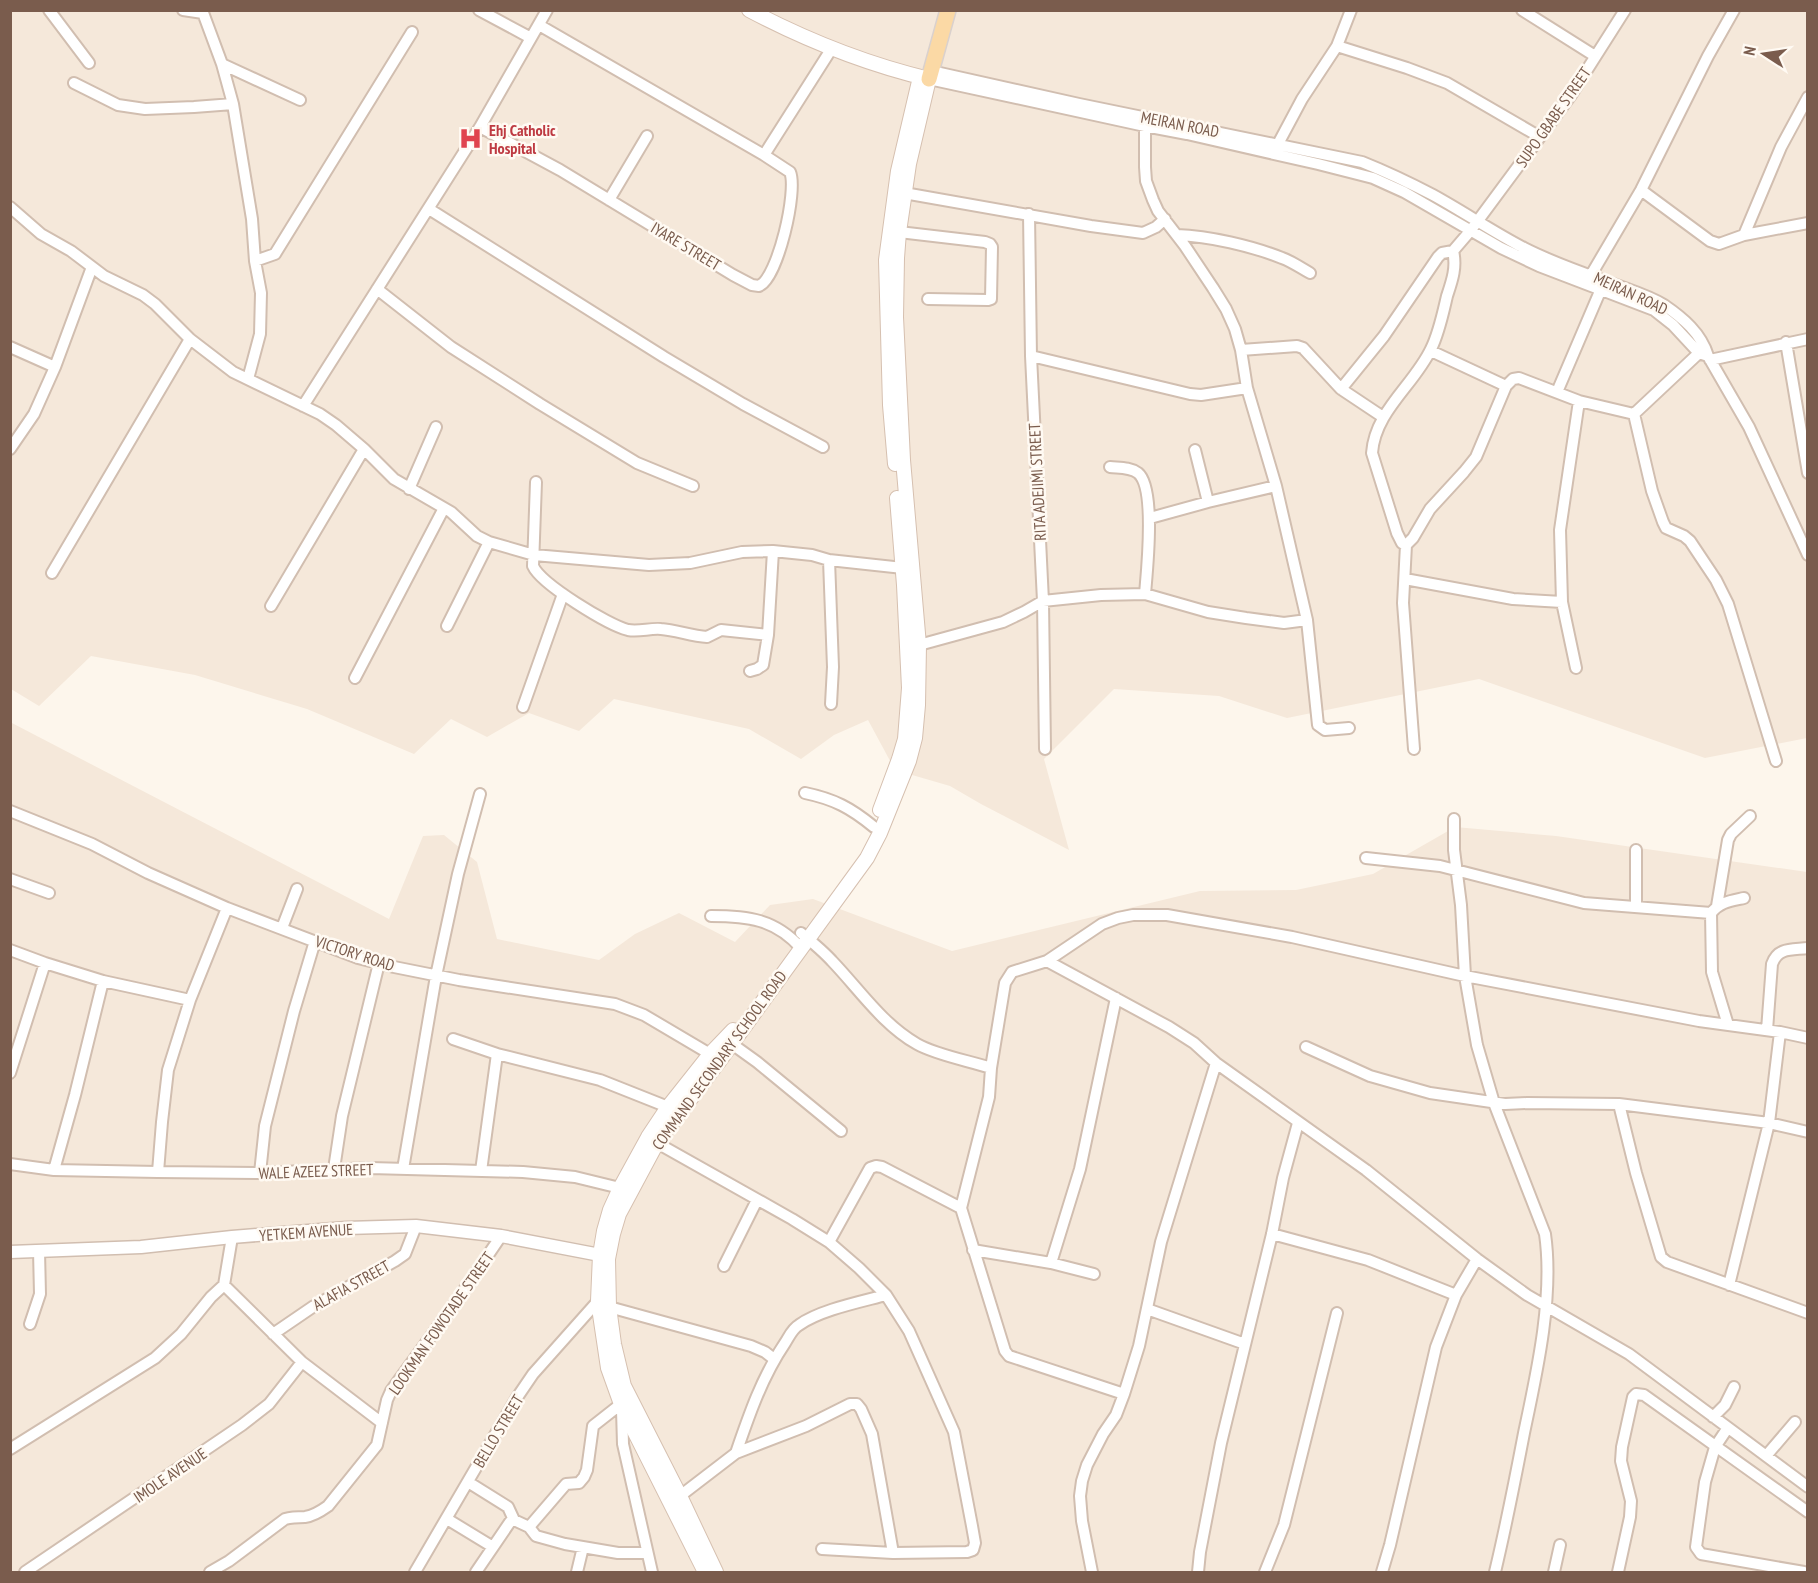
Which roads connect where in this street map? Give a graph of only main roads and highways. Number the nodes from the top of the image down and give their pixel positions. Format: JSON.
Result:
{"nodes":[{"id":1,"x":749,"y":10,"type":"edge"},
{"id":2,"x":764,"y":10,"type":"edge"},
{"id":3,"x":939,"y":10,"type":"edge"},
{"id":4,"x":948,"y":10,"type":"edge"},
{"id":5,"x":872,"y":58,"type":"junction"},
{"id":6,"x":925,"y":74,"type":"junction"},
{"id":7,"x":909,"y":584,"type":"junction"},
{"id":8,"x":874,"y":833,"type":"junction"},
{"id":9,"x":801,"y":940,"type":"junction"},
{"id":10,"x":604,"y":1304,"type":"junction"},
{"id":11,"x":641,"y":1431,"type":"junction"},
{"id":12,"x":705,"y":1572,"type":"edge"},
{"id":13,"x":716,"y":1572,"type":"edge"}],
"edges":[{"from":1,"to":5,"type":"main road","name":"MEIRAN ROAD"},
{"from":2,"to":5,"type":"main road","name":"MEIRAN ROAD"},
{"from":3,"to":6,"type":"main road"},
{"from":4,"to":6,"type":"main road"},
{"from":5,"to":6,"type":"main road","name":"MEIRAN ROAD"},
{"from":6,"to":7,"type":"main road"},
{"from":6,"to":7,"type":"main road"},
{"from":7,"to":8,"type":"main road"},
{"from":7,"to":8,"type":"main road"},
{"from":8,"to":9,"type":"main road","name":"COMMAND SECONDARY SCHOOL ROAD"},
{"from":9,"to":10,"type":"main road","name":"COMMAND SECONDARY SCHOOL ROAD"},
{"from":9,"to":10,"type":"main road","name":"COMMAND SECONDARY SCHOOL ROAD"},
{"from":10,"to":11,"type":"main road","name":"COMMAND SECONDARY SCHOOL ROAD"},
{"from":10,"to":11,"type":"main road","name":"COMMAND SECONDARY SCHOOL ROAD"},
{"from":11,"to":12,"type":"main road","name":"COMMAND SECONDARY SCHOOL ROAD"},
{"from":11,"to":13,"type":"main road","name":"COMMAND SECONDARY SCHOOL ROAD"}]}
